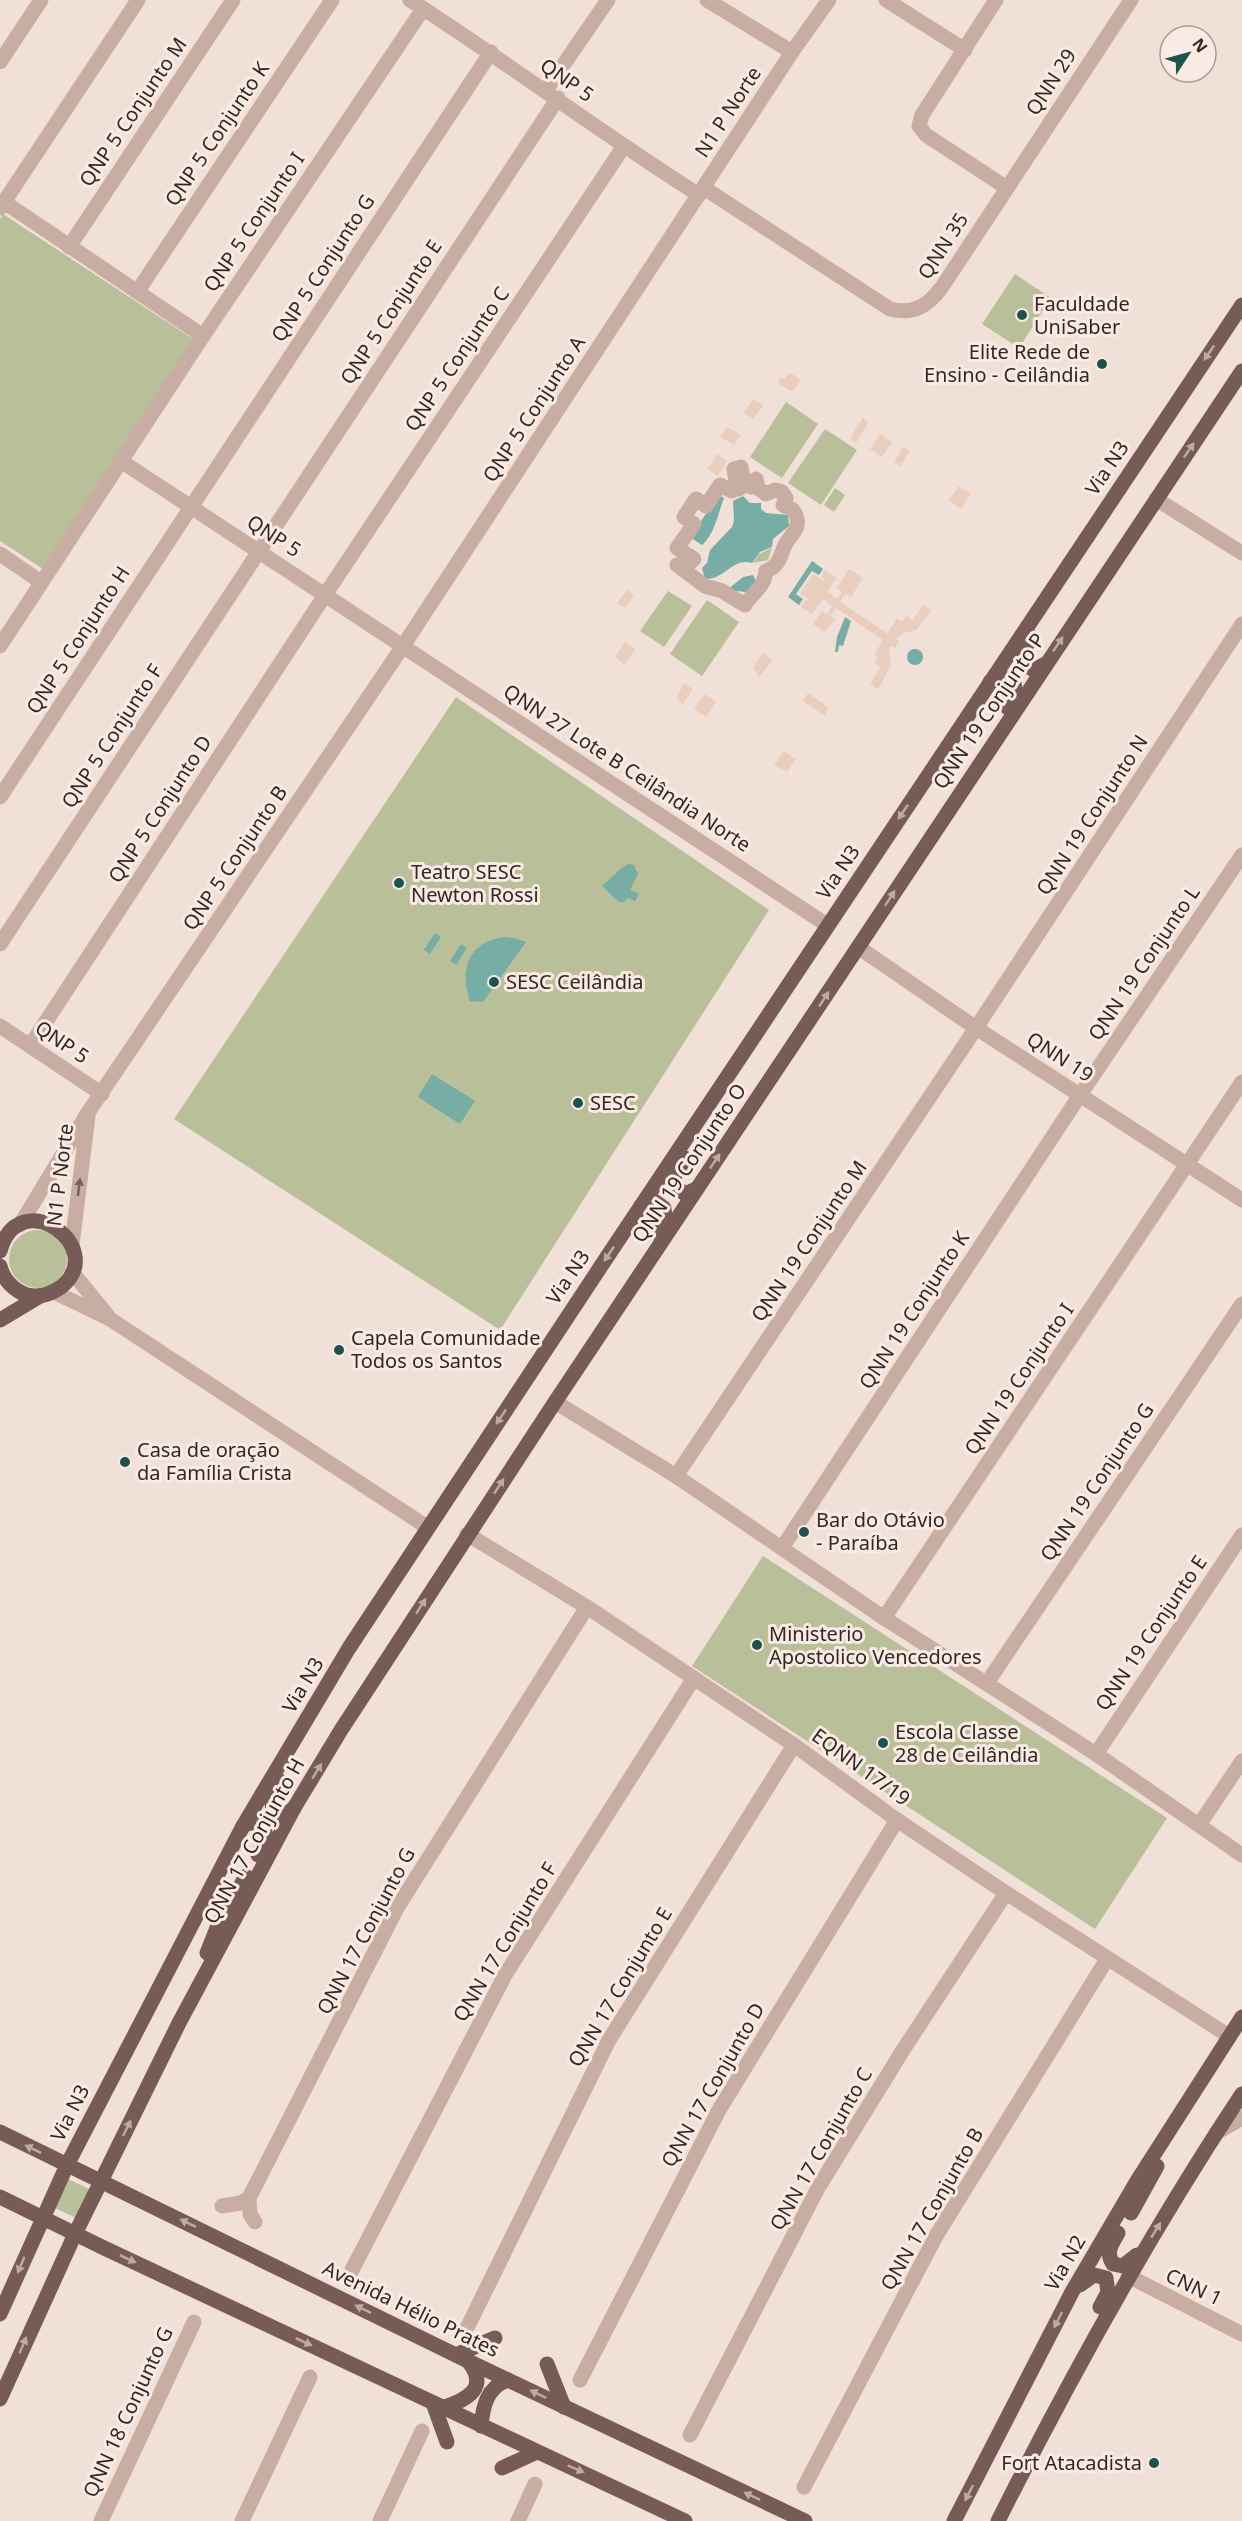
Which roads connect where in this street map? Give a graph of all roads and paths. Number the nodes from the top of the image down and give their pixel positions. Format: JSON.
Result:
{"nodes":[{"id":1,"x":42,"y":0,"type":"edge"},
{"id":2,"x":138,"y":0,"type":"edge"},
{"id":3,"x":233,"y":0,"type":"edge"},
{"id":4,"x":332,"y":0,"type":"edge"},
{"id":5,"x":608,"y":0,"type":"edge"},
{"id":6,"x":829,"y":0,"type":"edge"},
{"id":7,"x":885,"y":0,"type":"edge"},
{"id":8,"x":996,"y":0,"type":"edge"},
{"id":9,"x":1131,"y":0,"type":"edge"},
{"id":10,"x":715,"y":2,"type":"edge"},
{"id":11,"x":416,"y":4,"type":"edge"},
{"id":12,"x":965,"y":50,"type":"junction"},
{"id":13,"x":491,"y":52,"type":"junction"},
{"id":14,"x":792,"y":52,"type":"junction"},
{"id":15,"x":0,"y":62,"type":"edge"},
{"id":16,"x":552,"y":94,"type":"junction"},
{"id":17,"x":624,"y":146,"type":"junction"},
{"id":18,"x":1006,"y":188,"type":"junction"},
{"id":19,"x":702,"y":191,"type":"junction"},
{"id":20,"x":2,"y":205,"type":"edge"},
{"id":21,"x":69,"y":247,"type":"junction"},
{"id":22,"x":137,"y":292,"type":"junction"},
{"id":23,"x":1242,"y":304,"type":"edge"},
{"id":24,"x":203,"y":336,"type":"junction"},
{"id":25,"x":1242,"y":371,"type":"edge"},
{"id":26,"x":121,"y":461,"type":"junction"},
{"id":27,"x":696,"y":499,"type":"joint"},
{"id":28,"x":1156,"y":499,"type":"junction"},
{"id":29,"x":190,"y":507,"type":"junction"},
{"id":30,"x":1098,"y":520,"type":"junction"},
{"id":31,"x":259,"y":550,"type":"junction"},
{"id":32,"x":1242,"y":553,"type":"edge"},
{"id":33,"x":0,"y":554,"type":"edge"},
{"id":34,"x":41,"y":582,"type":"junction"},
{"id":35,"x":325,"y":595,"type":"junction"},
{"id":36,"x":1242,"y":624,"type":"edge"},
{"id":37,"x":0,"y":646,"type":"edge"},
{"id":38,"x":403,"y":646,"type":"junction"},
{"id":39,"x":1045,"y":664,"type":"junction"},
{"id":40,"x":990,"y":682,"type":"junction"},
{"id":41,"x":0,"y":796,"type":"edge"},
{"id":42,"x":945,"y":816,"type":"junction"},
{"id":43,"x":1242,"y":855,"type":"edge"},
{"id":44,"x":827,"y":926,"type":"junction"},
{"id":45,"x":0,"y":944,"type":"edge"},
{"id":46,"x":858,"y":947,"type":"junction"},
{"id":47,"x":807,"y":956,"type":"junction"},
{"id":48,"x":0,"y":1026,"type":"edge"},
{"id":49,"x":976,"y":1028,"type":"junction"},
{"id":50,"x":30,"y":1046,"type":"junction"},
{"id":51,"x":1242,"y":1082,"type":"edge"},
{"id":52,"x":102,"y":1094,"type":"junction"},
{"id":53,"x":1080,"y":1095,"type":"junction"},
{"id":54,"x":89,"y":1110,"type":"junction"},
{"id":55,"x":1188,"y":1165,"type":"junction"},
{"id":56,"x":696,"y":1189,"type":"junction"},
{"id":57,"x":1242,"y":1200,"type":"edge"},
{"id":58,"x":641,"y":1206,"type":"junction"},
{"id":59,"x":10,"y":1227,"type":"edge"},
{"id":60,"x":72,"y":1245,"type":"junction"},
{"id":61,"x":0,"y":1250,"type":"edge"},
{"id":62,"x":0,"y":1269,"type":"edge"},
{"id":63,"x":72,"y":1272,"type":"junction"},
{"id":64,"x":47,"y":1294,"type":"junction"},
{"id":65,"x":1242,"y":1305,"type":"edge"},
{"id":66,"x":110,"y":1319,"type":"junction"},
{"id":67,"x":0,"y":1320,"type":"edge"},
{"id":68,"x":555,"y":1402,"type":"junction"},
{"id":69,"x":533,"y":1435,"type":"junction"},
{"id":70,"x":676,"y":1476,"type":"junction"},
{"id":71,"x":427,"y":1527,"type":"junction"},
{"id":72,"x":467,"y":1534,"type":"junction"},
{"id":73,"x":1242,"y":1535,"type":"edge"},
{"id":74,"x":783,"y":1548,"type":"junction"},
{"id":75,"x":587,"y":1607,"type":"junction"},
{"id":76,"x":884,"y":1618,"type":"junction"},
{"id":77,"x":349,"y":1648,"type":"junction"},
{"id":78,"x":694,"y":1678,"type":"junction"},
{"id":79,"x":987,"y":1683,"type":"junction"},
{"id":80,"x":794,"y":1745,"type":"junction"},
{"id":81,"x":1096,"y":1754,"type":"junction"},
{"id":82,"x":1242,"y":1761,"type":"edge"},
{"id":83,"x":294,"y":1808,"type":"junction"},
{"id":84,"x":897,"y":1820,"type":"junction"},
{"id":85,"x":1199,"y":1825,"type":"junction"},
{"id":86,"x":243,"y":1826,"type":"junction"},
{"id":87,"x":1242,"y":1855,"type":"edge"},
{"id":88,"x":1006,"y":1893,"type":"junction"},
{"id":89,"x":1107,"y":1959,"type":"junction"},
{"id":90,"x":1242,"y":2017,"type":"edge"},
{"id":91,"x":179,"y":2023,"type":"junction"},
{"id":92,"x":1229,"y":2036,"type":"junction"},
{"id":93,"x":1242,"y":2094,"type":"edge"},
{"id":94,"x":1187,"y":2103,"type":"junction"},
{"id":95,"x":1242,"y":2118,"type":"edge"},
{"id":96,"x":0,"y":2132,"type":"edge"},
{"id":97,"x":1216,"y":2133,"type":"junction"},
{"id":98,"x":67,"y":2165,"type":"junction"},
{"id":99,"x":101,"y":2181,"type":"junction"},
{"id":100,"x":0,"y":2197,"type":"edge"},
{"id":101,"x":249,"y":2198,"type":"junction"},
{"id":102,"x":222,"y":2206,"type":"dead end"},
{"id":103,"x":42,"y":2217,"type":"junction"},
{"id":104,"x":255,"y":2222,"type":"dead end"},
{"id":105,"x":75,"y":2234,"type":"junction"},
{"id":106,"x":1144,"y":2249,"type":"junction"},
{"id":107,"x":352,"y":2270,"type":"dead end"},
{"id":108,"x":1128,"y":2276,"type":"junction"},
{"id":109,"x":1072,"y":2292,"type":"junction"},
{"id":110,"x":0,"y":2314,"type":"edge"},
{"id":111,"x":194,"y":2322,"type":"dead end"},
{"id":112,"x":468,"y":2326,"type":"dead end"},
{"id":113,"x":1242,"y":2334,"type":"edge"},
{"id":114,"x":495,"y":2338,"type":"dead end"},
{"id":115,"x":462,"y":2358,"type":"junction"},
{"id":116,"x":547,"y":2364,"type":"dead end"},
{"id":117,"x":310,"y":2377,"type":"dead end"},
{"id":118,"x":508,"y":2380,"type":"junction"},
{"id":119,"x":580,"y":2380,"type":"dead end"},
{"id":120,"x":0,"y":2399,"type":"edge"},
{"id":121,"x":437,"y":2405,"type":"junction"},
{"id":122,"x":564,"y":2407,"type":"junction"},
{"id":123,"x":481,"y":2426,"type":"junction"},
{"id":124,"x":422,"y":2431,"type":"dead end"},
{"id":125,"x":1043,"y":2432,"type":"junction"},
{"id":126,"x":690,"y":2435,"type":"dead end"},
{"id":127,"x":447,"y":2442,"type":"dead end"},
{"id":128,"x":537,"y":2452,"type":"junction"},
{"id":129,"x":502,"y":2468,"type":"dead end"},
{"id":130,"x":535,"y":2484,"type":"dead end"},
{"id":131,"x":804,"y":2487,"type":"dead end"},
{"id":132,"x":100,"y":2521,"type":"edge"},
{"id":133,"x":243,"y":2521,"type":"edge"},
{"id":134,"x":380,"y":2521,"type":"edge"},
{"id":135,"x":518,"y":2521,"type":"edge"},
{"id":136,"x":685,"y":2521,"type":"edge"},
{"id":137,"x":805,"y":2521,"type":"edge"},
{"id":138,"x":954,"y":2521,"type":"edge"},
{"id":139,"x":998,"y":2521,"type":"edge"}],
"edges":[{"from":1,"to":15,"type":"street"},
{"from":2,"to":20,"type":"street"},
{"from":3,"to":21,"type":"street","name":"QNP 5 Conjunto M"},
{"from":4,"to":22,"type":"street","name":"QNP 5 Conjunto K"},
{"from":5,"to":16,"type":"street","name":"QNP 5 Conjunto E"},
{"from":6,"to":14,"type":"street","name":"N1 P Norte"},
{"from":7,"to":12,"type":"street"},
{"from":8,"to":12,"type":"street"},
{"from":9,"to":18,"type":"street","name":"QNN 29"},
{"from":10,"to":14,"type":"street"},
{"from":11,"to":13,"type":"street","name":"QNP 5"},
{"from":11,"to":24,"type":"street","name":"QNP 5 Conjunto I"},
{"from":12,"to":18,"type":"street"},
{"from":13,"to":16,"type":"street","name":"QNP 5"},
{"from":13,"to":29,"type":"street","name":"QNP 5 Conjunto G"},
{"from":14,"to":19,"type":"street","name":"N1 P Norte"},
{"from":16,"to":17,"type":"street","name":"QNP 5"},
{"from":16,"to":31,"type":"street","name":"QNP 5 Conjunto E"},
{"from":17,"to":19,"type":"street","name":"QNP 5"},
{"from":17,"to":35,"type":"street","name":"QNP 5 Conjunto C"},
{"from":18,"to":19,"type":"street","name":"QNN 35"},
{"from":19,"to":38,"type":"street","name":"QNP 5 Conjunto A"},
{"from":20,"to":21,"type":"street"},
{"from":21,"to":22,"type":"street"},
{"from":22,"to":24,"type":"street"},
{"from":23,"to":30,"type":"main road","name":"Via N3","one_way":true},
{"from":24,"to":26,"type":"street","name":"QNP 5 Conjunto I"},
{"from":28,"to":25,"type":"main road","one_way":true},
{"from":26,"to":29,"type":"street","name":"QNP 5"},
{"from":26,"to":34,"type":"street","name":"QNP 5 Conjunto I"},
{"from":27,"to":27,"type":"street"},
{"from":28,"to":32,"type":"street"},
{"from":39,"to":28,"type":"main road","name":"QNN 19 Conjunto P","one_way":true},
{"from":29,"to":31,"type":"street","name":"QNP 5"},
{"from":29,"to":41,"type":"street","name":"QNP 5 Conjunto H"},
{"from":30,"to":39,"type":"main road"},
{"from":30,"to":40,"type":"main road","name":"Via N3"},
{"from":31,"to":35,"type":"street","name":"QNP 5"},
{"from":31,"to":45,"type":"street","name":"QNP 5 Conjunto F"},
{"from":33,"to":34,"type":"street"},
{"from":34,"to":37,"type":"street","name":"QNP 5 Conjunto I"},
{"from":35,"to":38,"type":"street","name":"QNP 5"},
{"from":35,"to":50,"type":"street","name":"QNP 5 Conjunto D"},
{"from":36,"to":49,"type":"street","name":"QNN 19 Conjunto N"},
{"from":38,"to":44,"type":"street","name":"QNN 27 Lote B Ceilândia Norte"},
{"from":38,"to":52,"type":"street","name":"QNP 5 Conjunto B"},
{"from":39,"to":42,"type":"main road","name":"QNN 19 Conjunto P"},
{"from":40,"to":42,"type":"main road"},
{"from":40,"to":44,"type":"main road","name":"Via N3","one_way":true},
{"from":46,"to":42,"type":"main road","name":"QNN 19 Conjunto P","one_way":true},
{"from":43,"to":53,"type":"street","name":"QNN 19 Conjunto L"},
{"from":44,"to":47,"type":"main road","name":"Via N3"},
{"from":46,"to":49,"type":"street","name":"QNN 19"},
{"from":56,"to":46,"type":"main road","name":"QNN 19 Conjunto O","one_way":true},
{"from":47,"to":56,"type":"main road"},
{"from":47,"to":58,"type":"main road","name":"Via N3"},
{"from":48,"to":50,"type":"street","name":"QNP 5"},
{"from":49,"to":53,"type":"street","name":"QNN 19"},
{"from":49,"to":70,"type":"street","name":"QNN 19 Conjunto M"},
{"from":50,"to":52,"type":"street","name":"QNP 5"},
{"from":51,"to":55,"type":"street","name":"QNN 19 Conjunto I"},
{"from":52,"to":54,"type":"street","name":"N1 P Norte"},
{"from":53,"to":55,"type":"street","name":"QNN 19"},
{"from":53,"to":74,"type":"street","name":"QNN 19 Conjunto K"},
{"from":54,"to":59,"type":"street","name":"N1 P Norte"},
{"from":60,"to":54,"type":"street","name":"N1 P Norte","one_way":true},
{"from":55,"to":57,"type":"street","name":"QNN 19"},
{"from":55,"to":76,"type":"street","name":"QNN 19 Conjunto I"},
{"from":56,"to":68,"type":"main road","name":"QNN 19 Conjunto O"},
{"from":58,"to":69,"type":"main road"},
{"from":58,"to":71,"type":"main road","name":"Via N3","one_way":true},
{"from":59,"to":60,"type":"main road"},
{"from":59,"to":61,"type":"main road"},
{"from":60,"to":63,"type":"main road"},
{"from":62,"to":64,"type":"main road"},
{"from":63,"to":64,"type":"main road"},
{"from":63,"to":66,"type":"street"},
{"from":64,"to":66,"type":"street"},
{"from":64,"to":67,"type":"main road"},
{"from":65,"to":79,"type":"street","name":"QNN 19 Conjunto G"},
{"from":66,"to":71,"type":"street"},
{"from":68,"to":69,"type":"main road"},
{"from":68,"to":70,"type":"street"},
{"from":72,"to":69,"type":"main road","one_way":true},
{"from":70,"to":74,"type":"street"},
{"from":71,"to":77,"type":"main road","name":"Via N3"},
{"from":72,"to":75,"type":"street","name":"EQNN 17/19"},
{"from":83,"to":72,"type":"main road","name":"QNN 17 Conjunto H","one_way":true},
{"from":73,"to":81,"type":"street","name":"QNN 19 Conjunto E"},
{"from":74,"to":76,"type":"street"},
{"from":75,"to":78,"type":"street","name":"EQNN 17/19"},
{"from":75,"to":101,"type":"street","name":"QNN 17 Conjunto G"},
{"from":76,"to":79,"type":"street"},
{"from":77,"to":83,"type":"main road"},
{"from":77,"to":86,"type":"main road","name":"Via N3"},
{"from":78,"to":80,"type":"street","name":"EQNN 17/19"},
{"from":78,"to":107,"type":"street","name":"QNN 17 Conjunto F"},
{"from":79,"to":81,"type":"street"},
{"from":80,"to":84,"type":"street","name":"EQNN 17/19"},
{"from":80,"to":112,"type":"street","name":"QNN 17 Conjunto E"},
{"from":81,"to":85,"type":"street"},
{"from":82,"to":85,"type":"street"},
{"from":83,"to":91,"type":"main road","name":"QNN 17 Conjunto H"},
{"from":84,"to":88,"type":"street","name":"EQNN 17/19"},
{"from":84,"to":119,"type":"street","name":"QNN 17 Conjunto D"},
{"from":85,"to":87,"type":"street"},
{"from":86,"to":91,"type":"main road"},
{"from":86,"to":98,"type":"main road","name":"Via N3"},
{"from":88,"to":89,"type":"street","name":"EQNN 17/19"},
{"from":88,"to":126,"type":"street","name":"QNN 17 Conjunto C"},
{"from":89,"to":92,"type":"street","name":"EQNN 17/19"},
{"from":89,"to":131,"type":"street","name":"QNN 17 Conjunto B"},
{"from":90,"to":92,"type":"main road"},
{"from":99,"to":91,"type":"main road","name":"QNN 17 Conjunto H","one_way":true},
{"from":92,"to":94,"type":"main road","name":"Via N2"},
{"from":93,"to":97,"type":"main road"},
{"from":94,"to":106,"type":"main road"},
{"from":94,"to":109,"type":"main road","name":"Via N2"},
{"from":95,"to":97,"type":"street"},
{"from":98,"to":96,"type":"main road","name":"Avenida Hélio Prates","one_way":true},
{"from":106,"to":97,"type":"main road","one_way":true},
{"from":98,"to":99,"type":"main road","name":"Avenida Hélio Prates"},
{"from":98,"to":103,"type":"main road","name":"Via N3"},
{"from":99,"to":105,"type":"main road"},
{"from":115,"to":99,"type":"main road","name":"Avenida Hélio Prates","one_way":true},
{"from":100,"to":103,"type":"main road"},
{"from":101,"to":102,"type":"street"},
{"from":101,"to":104,"type":"street"},
{"from":103,"to":105,"type":"main road"},
{"from":103,"to":110,"type":"main road","name":"Via N3","one_way":true},
{"from":120,"to":105,"type":"main road","one_way":true},
{"from":105,"to":121,"type":"main road","one_way":true},
{"from":106,"to":108,"type":"main road"},
{"from":108,"to":113,"type":"street","name":"CNN 1"},
{"from":108,"to":125,"type":"main road"},
{"from":109,"to":125,"type":"main road"},
{"from":109,"to":138,"type":"main road","name":"Via N2","one_way":true},
{"from":111,"to":132,"type":"street","name":"QNN 18 Conjunto G"},
{"from":114,"to":115,"type":"main road"},
{"from":115,"to":118,"type":"main road","name":"Avenida Hélio Prates"},
{"from":115,"to":121,"type":"main road"},
{"from":116,"to":122,"type":"main road"},
{"from":117,"to":133,"type":"street"},
{"from":122,"to":118,"type":"main road","name":"Avenida Hélio Prates","one_way":true},
{"from":118,"to":123,"type":"main road"},
{"from":121,"to":123,"type":"main road"},
{"from":121,"to":127,"type":"main road"},
{"from":137,"to":122,"type":"main road","name":"Avenida Hélio Prates","one_way":true},
{"from":123,"to":128,"type":"main road"},
{"from":124,"to":134,"type":"street"},
{"from":125,"to":139,"type":"main road"},
{"from":128,"to":129,"type":"main road"},
{"from":128,"to":136,"type":"main road","one_way":true},
{"from":130,"to":135,"type":"street"}]}
